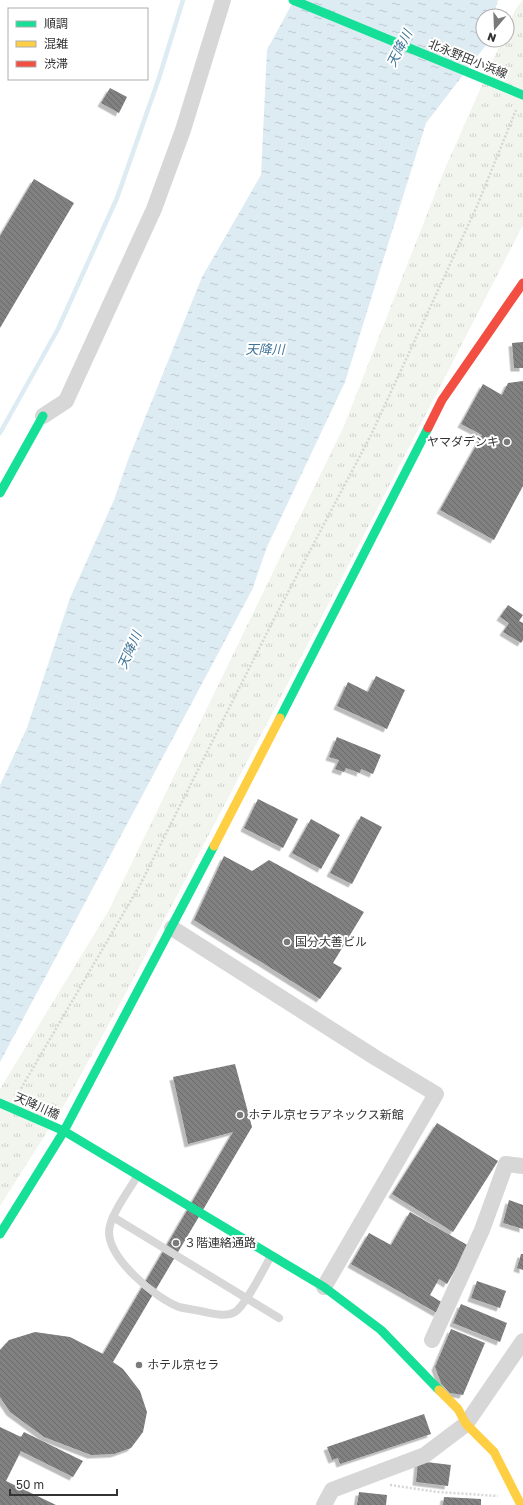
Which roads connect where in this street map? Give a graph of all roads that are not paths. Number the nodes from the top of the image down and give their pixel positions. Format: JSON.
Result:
{"nodes":[{"id":1,"x":223,"y":0,"type":"edge"},
{"id":2,"x":293,"y":0,"type":"edge"},
{"id":3,"x":523,"y":95,"type":"edge"},
{"id":4,"x":523,"y":283,"type":"edge"},
{"id":5,"x":43,"y":416,"type":"joint"},
{"id":6,"x":0,"y":493,"type":"edge"},
{"id":7,"x":172,"y":928,"type":"junction"},
{"id":8,"x":0,"y":1102,"type":"edge"},
{"id":9,"x":64,"y":1132,"type":"junction"},
{"id":10,"x":523,"y":1166,"type":"edge"},
{"id":11,"x":138,"y":1175,"type":"junction"},
{"id":12,"x":113,"y":1217,"type":"junction"},
{"id":13,"x":0,"y":1234,"type":"edge"},
{"id":14,"x":271,"y":1255,"type":"junction"},
{"id":15,"x":324,"y":1287,"type":"junction"},
{"id":16,"x":246,"y":1298,"type":"junction"},
{"id":17,"x":279,"y":1318,"type":"dead end"},
{"id":18,"x":432,"y":1340,"type":"dead end"},
{"id":19,"x":523,"y":1341,"type":"edge"},
{"id":20,"x":466,"y":1424,"type":"junction"},
{"id":21,"x":519,"y":1501,"type":"edge"},
{"id":22,"x":324,"y":1505,"type":"edge"}],
"edges":[{"from":1,"to":5,"type":"street"},
{"from":2,"to":3,"type":"street","name":"北永野田小浜線","bridge":true},
{"from":4,"to":7,"type":"street"},
{"from":5,"to":6,"type":"street"},
{"from":7,"to":9,"type":"street"},
{"from":7,"to":15,"type":"street"},
{"from":8,"to":9,"type":"street","name":"天降川橋","bridge":true},
{"from":9,"to":11,"type":"street","name":"天降川橋"},
{"from":9,"to":13,"type":"street"},
{"from":10,"to":18,"type":"street"},
{"from":11,"to":12,"type":"lane"},
{"from":11,"to":14,"type":"street","name":"天降川橋"},
{"from":12,"to":16,"type":"lane"},
{"from":12,"to":16,"type":"lane"},
{"from":14,"to":15,"type":"street","name":"天降川橋"},
{"from":14,"to":16,"type":"lane"},
{"from":15,"to":20,"type":"street","name":"天降川橋"},
{"from":16,"to":17,"type":"lane"},
{"from":19,"to":20,"type":"street"},
{"from":20,"to":21,"type":"street","name":"天降川橋"},
{"from":20,"to":22,"type":"street"}]}
